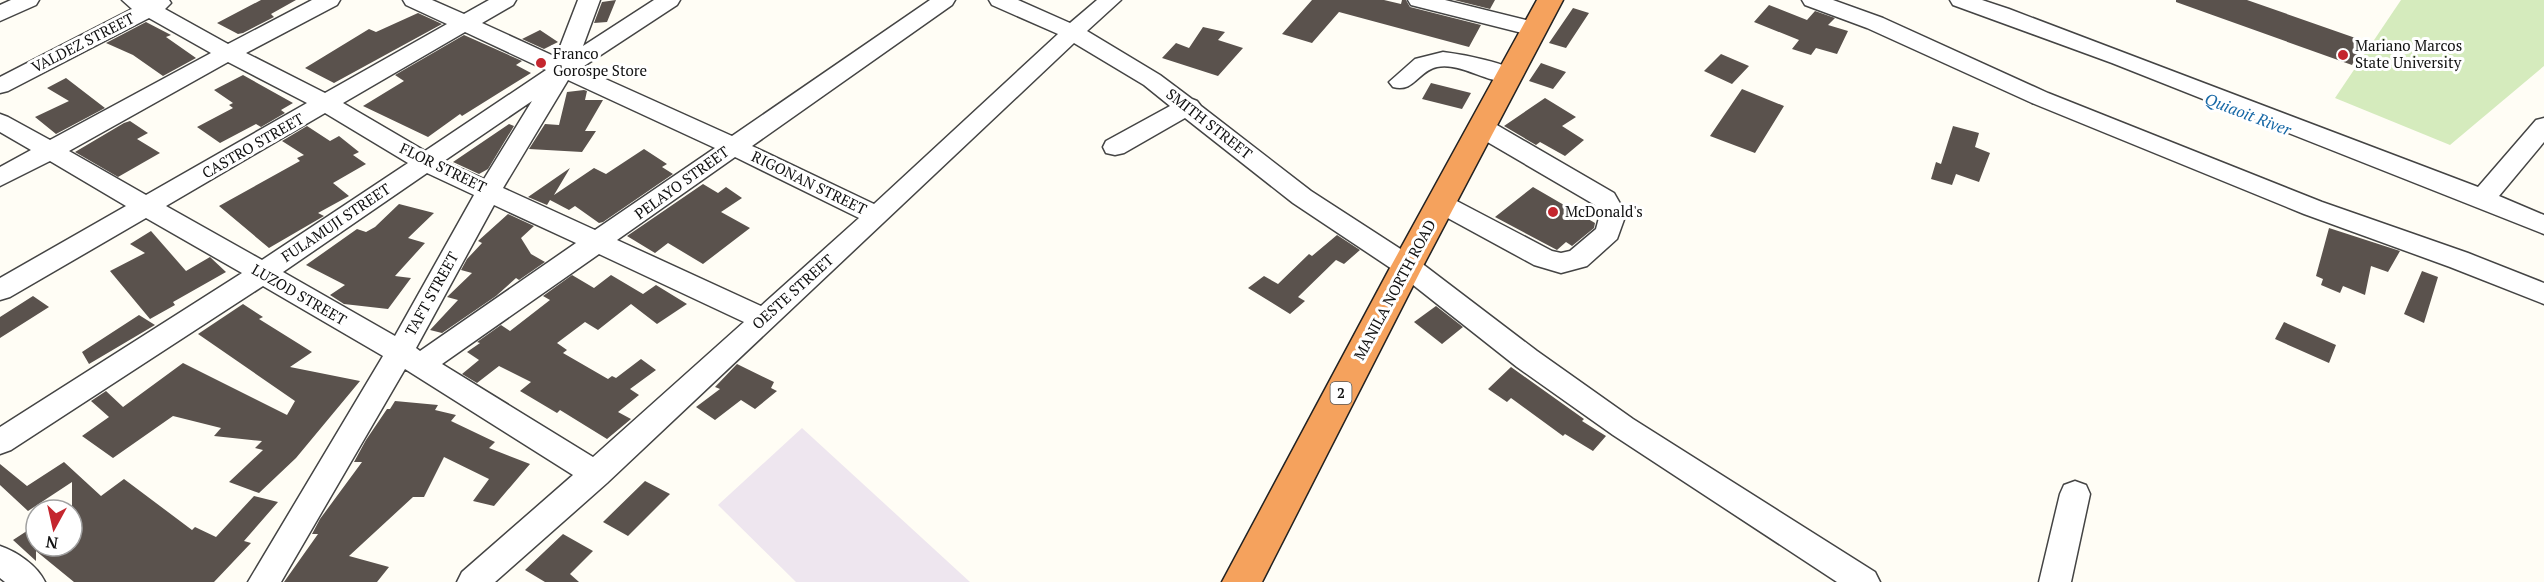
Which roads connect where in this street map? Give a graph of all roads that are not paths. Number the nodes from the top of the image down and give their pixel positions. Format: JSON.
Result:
{"nodes":[{"id":1,"x":28,"y":0,"type":"edge"},
{"id":2,"x":329,"y":0,"type":"edge"},
{"id":3,"x":414,"y":0,"type":"edge"},
{"id":4,"x":505,"y":0,"type":"edge"},
{"id":5,"x":589,"y":0,"type":"edge"},
{"id":6,"x":669,"y":0,"type":"edge"},
{"id":7,"x":944,"y":0,"type":"edge"},
{"id":8,"x":1000,"y":0,"type":"edge"},
{"id":9,"x":1110,"y":0,"type":"edge"},
{"id":10,"x":1419,"y":0,"type":"edge"},
{"id":11,"x":1550,"y":0,"type":"edge"},
{"id":12,"x":1813,"y":0,"type":"edge"},
{"id":13,"x":1962,"y":0,"type":"edge"},
{"id":14,"x":150,"y":3,"type":"edge"},
{"id":15,"x":0,"y":14,"type":"edge"},
{"id":16,"x":466,"y":24,"type":"junction"},
{"id":17,"x":1534,"y":29,"type":"junction"},
{"id":18,"x":1072,"y":32,"type":"junction"},
{"id":19,"x":228,"y":53,"type":"junction"},
{"id":20,"x":564,"y":69,"type":"junction"},
{"id":21,"x":1510,"y":76,"type":"junction"},
{"id":22,"x":1401,"y":82,"type":"dead end"},
{"id":23,"x":0,"y":86,"type":"edge"},
{"id":24,"x":327,"y":104,"type":"junction"},
{"id":25,"x":1189,"y":106,"type":"junction"},
{"id":26,"x":0,"y":122,"type":"edge"},
{"id":27,"x":2544,"y":126,"type":"edge"},
{"id":28,"x":1481,"y":127,"type":"junction"},
{"id":29,"x":732,"y":146,"type":"junction"},
{"id":30,"x":1115,"y":147,"type":"dead end"},
{"id":31,"x":49,"y":151,"type":"junction"},
{"id":32,"x":427,"y":163,"type":"junction"},
{"id":33,"x":0,"y":178,"type":"edge"},
{"id":34,"x":489,"y":191,"type":"junction"},
{"id":35,"x":2483,"y":198,"type":"junction"},
{"id":36,"x":1442,"y":204,"type":"junction"},
{"id":37,"x":147,"y":206,"type":"junction"},
{"id":38,"x":876,"y":216,"type":"junction"},
{"id":39,"x":2544,"y":225,"type":"edge"},
{"id":40,"x":598,"y":243,"type":"junction"},
{"id":41,"x":1407,"y":266,"type":"junction"},
{"id":42,"x":261,"y":273,"type":"junction"},
{"id":43,"x":0,"y":290,"type":"edge"},
{"id":44,"x":2544,"y":294,"type":"edge"},
{"id":45,"x":763,"y":319,"type":"junction"},
{"id":46,"x":410,"y":359,"type":"junction"},
{"id":47,"x":0,"y":442,"type":"edge"},
{"id":48,"x":596,"y":474,"type":"junction"},
{"id":49,"x":2074,"y":494,"type":"dead end"},
{"id":50,"x":0,"y":560,"type":"edge"},
{"id":51,"x":29,"y":582,"type":"edge"},
{"id":52,"x":264,"y":582,"type":"edge"},
{"id":53,"x":473,"y":582,"type":"edge"},
{"id":54,"x":1242,"y":582,"type":"edge"},
{"id":55,"x":1864,"y":582,"type":"edge"},
{"id":56,"x":2055,"y":582,"type":"edge"}],
"edges":[{"from":1,"to":15,"type":"street"},
{"from":2,"to":19,"type":"street"},
{"from":3,"to":16,"type":"street","name":"RIGONAN STREET"},
{"from":4,"to":16,"type":"street","name":"CASTRO STREET"},
{"from":5,"to":20,"type":"street","name":"TAFT STREET"},
{"from":6,"to":20,"type":"street","name":"FULAMUJI STREET"},
{"from":7,"to":29,"type":"street","name":"PELAYO STREET"},
{"from":8,"to":18,"type":"street","name":"SMITH STREET"},
{"from":9,"to":18,"type":"street","name":"OESTE STREET"},
{"from":10,"to":17,"type":"street"},
{"from":11,"to":17,"type":"highway","name":"MANILA NORTH ROAD","number":"2"},
{"from":12,"to":44,"type":"street"},
{"from":13,"to":35,"type":"street"},
{"from":14,"to":19,"type":"street","name":"FLOR STREET"},
{"from":14,"to":23,"type":"street","name":"VALDEZ STREET"},
{"from":16,"to":20,"type":"street","name":"RIGONAN STREET"},
{"from":16,"to":24,"type":"street","name":"CASTRO STREET"},
{"from":17,"to":21,"type":"highway","name":"MANILA NORTH ROAD","number":"2"},
{"from":18,"to":25,"type":"street","name":"SMITH STREET"},
{"from":18,"to":38,"type":"street","name":"OESTE STREET"},
{"from":19,"to":24,"type":"street","name":"FLOR STREET"},
{"from":19,"to":31,"type":"street"},
{"from":20,"to":29,"type":"street","name":"RIGONAN STREET"},
{"from":20,"to":32,"type":"street","name":"FULAMUJI STREET"},
{"from":20,"to":34,"type":"street","name":"TAFT STREET"},
{"from":21,"to":22,"type":"street"},
{"from":21,"to":28,"type":"highway","name":"MANILA NORTH ROAD","number":"2"},
{"from":24,"to":32,"type":"street","name":"FLOR STREET"},
{"from":24,"to":37,"type":"street","name":"CASTRO STREET"},
{"from":25,"to":30,"type":"street"},
{"from":25,"to":41,"type":"street","name":"SMITH STREET"},
{"from":26,"to":31,"type":"street","name":"LUZOD STREET"},
{"from":27,"to":35,"type":"street"},
{"from":28,"to":36,"type":"highway","name":"MANILA NORTH ROAD","number":"2"},
{"from":28,"to":36,"type":"street"},
{"from":29,"to":38,"type":"street","name":"RIGONAN STREET"},
{"from":29,"to":40,"type":"street","name":"PELAYO STREET"},
{"from":31,"to":33,"type":"street"},
{"from":31,"to":37,"type":"street","name":"LUZOD STREET"},
{"from":32,"to":34,"type":"street","name":"FLOR STREET"},
{"from":32,"to":42,"type":"street","name":"FULAMUJI STREET"},
{"from":34,"to":40,"type":"street","name":"FLOR STREET"},
{"from":34,"to":46,"type":"street","name":"TAFT STREET"},
{"from":35,"to":39,"type":"street"},
{"from":36,"to":41,"type":"highway","name":"MANILA NORTH ROAD","number":"2"},
{"from":37,"to":42,"type":"street","name":"LUZOD STREET"},
{"from":37,"to":43,"type":"street","name":"CASTRO STREET"},
{"from":38,"to":45,"type":"street","name":"OESTE STREET"},
{"from":40,"to":45,"type":"street","name":"FLOR STREET"},
{"from":40,"to":46,"type":"street","name":"PELAYO STREET"},
{"from":41,"to":54,"type":"highway","name":"MANILA NORTH ROAD","number":"2"},
{"from":41,"to":55,"type":"street","name":"SMITH STREET"},
{"from":42,"to":46,"type":"street","name":"LUZOD STREET"},
{"from":42,"to":47,"type":"street","name":"FULAMUJI STREET"},
{"from":45,"to":48,"type":"street","name":"OESTE STREET"},
{"from":46,"to":48,"type":"street","name":"LUZOD STREET"},
{"from":46,"to":52,"type":"street","name":"TAFT STREET"},
{"from":48,"to":53,"type":"street","name":"OESTE STREET"},
{"from":49,"to":56,"type":"street"},
{"from":50,"to":51,"type":"street"}]}
